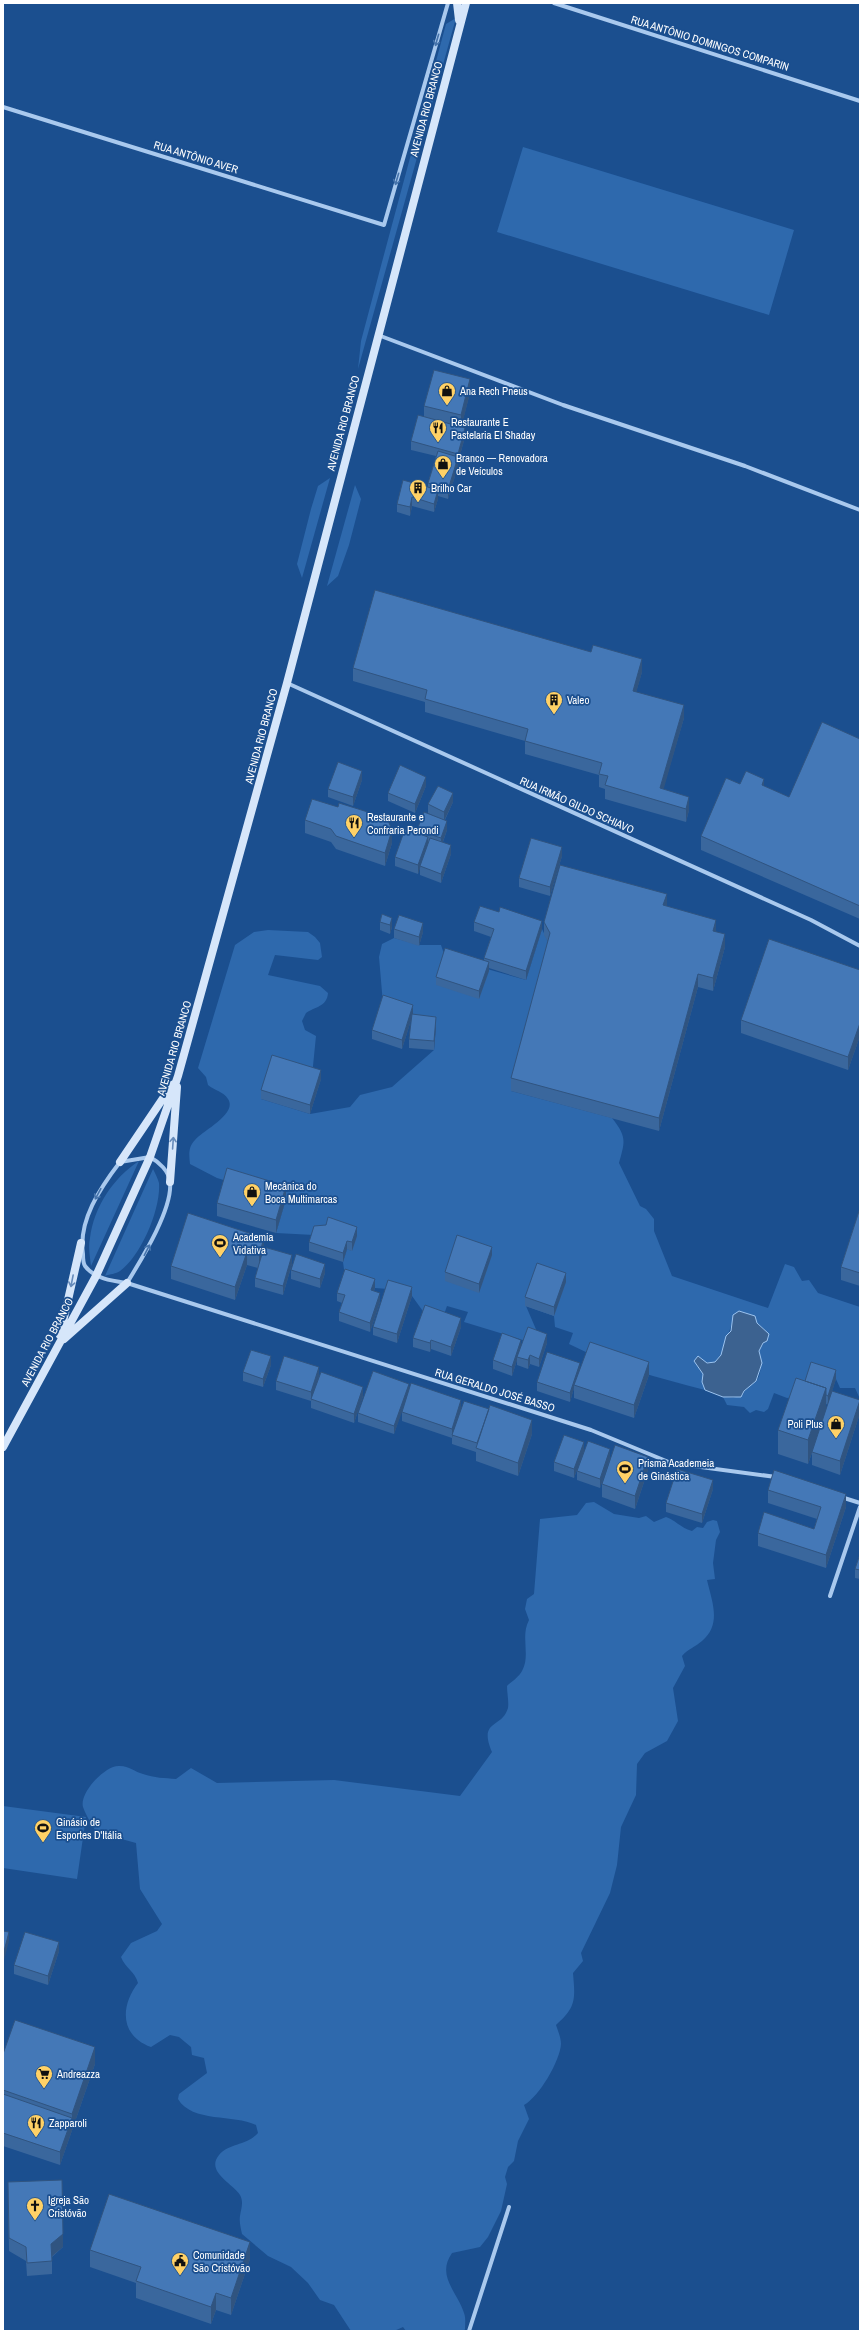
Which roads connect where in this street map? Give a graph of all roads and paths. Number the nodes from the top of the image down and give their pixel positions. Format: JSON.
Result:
{"nodes":[{"id":1,"x":448,"y":3,"type":"edge"},
{"id":2,"x":457,"y":3,"type":"edge"},
{"id":3,"x":466,"y":3,"type":"edge"},
{"id":4,"x":554,"y":3,"type":"edge"},
{"id":5,"x":459,"y":26,"type":"junction"},
{"id":6,"x":860,"y":101,"type":"edge"},
{"id":7,"x":3,"y":107,"type":"edge"},
{"id":8,"x":377,"y":335,"type":"junction"},
{"id":9,"x":860,"y":510,"type":"edge"},
{"id":10,"x":286,"y":683,"type":"junction"},
{"id":11,"x":860,"y":946,"type":"edge"},
{"id":12,"x":178,"y":1076,"type":"junction"},
{"id":13,"x":150,"y":1157,"type":"junction"},
{"id":14,"x":120,"y":1162,"type":"junction"},
{"id":15,"x":170,"y":1182,"type":"junction"},
{"id":16,"x":81,"y":1243,"type":"junction"},
{"id":17,"x":96,"y":1276,"type":"junction"},
{"id":18,"x":127,"y":1283,"type":"junction"},
{"id":19,"x":58,"y":1344,"type":"junction"},
{"id":20,"x":3,"y":1447,"type":"edge"},
{"id":21,"x":780,"y":1477,"type":"edge"},
{"id":22,"x":838,"y":1496,"type":"edge"},
{"id":23,"x":860,"y":1503,"type":"edge"},
{"id":24,"x":860,"y":1508,"type":"edge"},
{"id":25,"x":830,"y":1596,"type":"dead end"},
{"id":26,"x":509,"y":2207,"type":"dead end"},
{"id":27,"x":469,"y":2331,"type":"edge"}],
"edges":[{"from":1,"to":7,"type":"street","name":"RUA ANTÔNIO AVER","one_way":true},
{"from":2,"to":5,"type":"main road"},
{"from":3,"to":5,"type":"main road","name":"AVENIDA RIO BRANCO"},
{"from":4,"to":6,"type":"street","name":"RUA ANTÔNIO DOMINGOS COMPARIN"},
{"from":5,"to":8,"type":"main road","name":"AVENIDA RIO BRANCO"},
{"from":8,"to":9,"type":"street"},
{"from":8,"to":10,"type":"main road","name":"AVENIDA RIO BRANCO"},
{"from":10,"to":11,"type":"street","name":"RUA IRMÃO GILDO SCHIAVO"},
{"from":10,"to":12,"type":"main road","name":"AVENIDA RIO BRANCO"},
{"from":12,"to":13,"type":"main road","name":"AVENIDA RIO BRANCO"},
{"from":12,"to":14,"type":"main road"},
{"from":15,"to":12,"type":"main road","one_way":true},
{"from":13,"to":14,"type":"street"},
{"from":13,"to":15,"type":"street"},
{"from":13,"to":17,"type":"main road","name":"AVENIDA RIO BRANCO"},
{"from":14,"to":16,"type":"street","one_way":true},
{"from":18,"to":15,"type":"street","one_way":true},
{"from":16,"to":17,"type":"street"},
{"from":16,"to":19,"type":"main road","one_way":true},
{"from":17,"to":18,"type":"street","name":"RUA GERALDO JOSÉ BASSO"},
{"from":17,"to":19,"type":"main road","name":"AVENIDA RIO BRANCO"},
{"from":18,"to":19,"type":"main road"},
{"from":18,"to":21,"type":"street","name":"RUA GERALDO JOSÉ BASSO"},
{"from":19,"to":20,"type":"main road","name":"AVENIDA RIO BRANCO"},
{"from":22,"to":23,"type":"street"},
{"from":24,"to":25,"type":"street"},
{"from":26,"to":27,"type":"street"}]}
